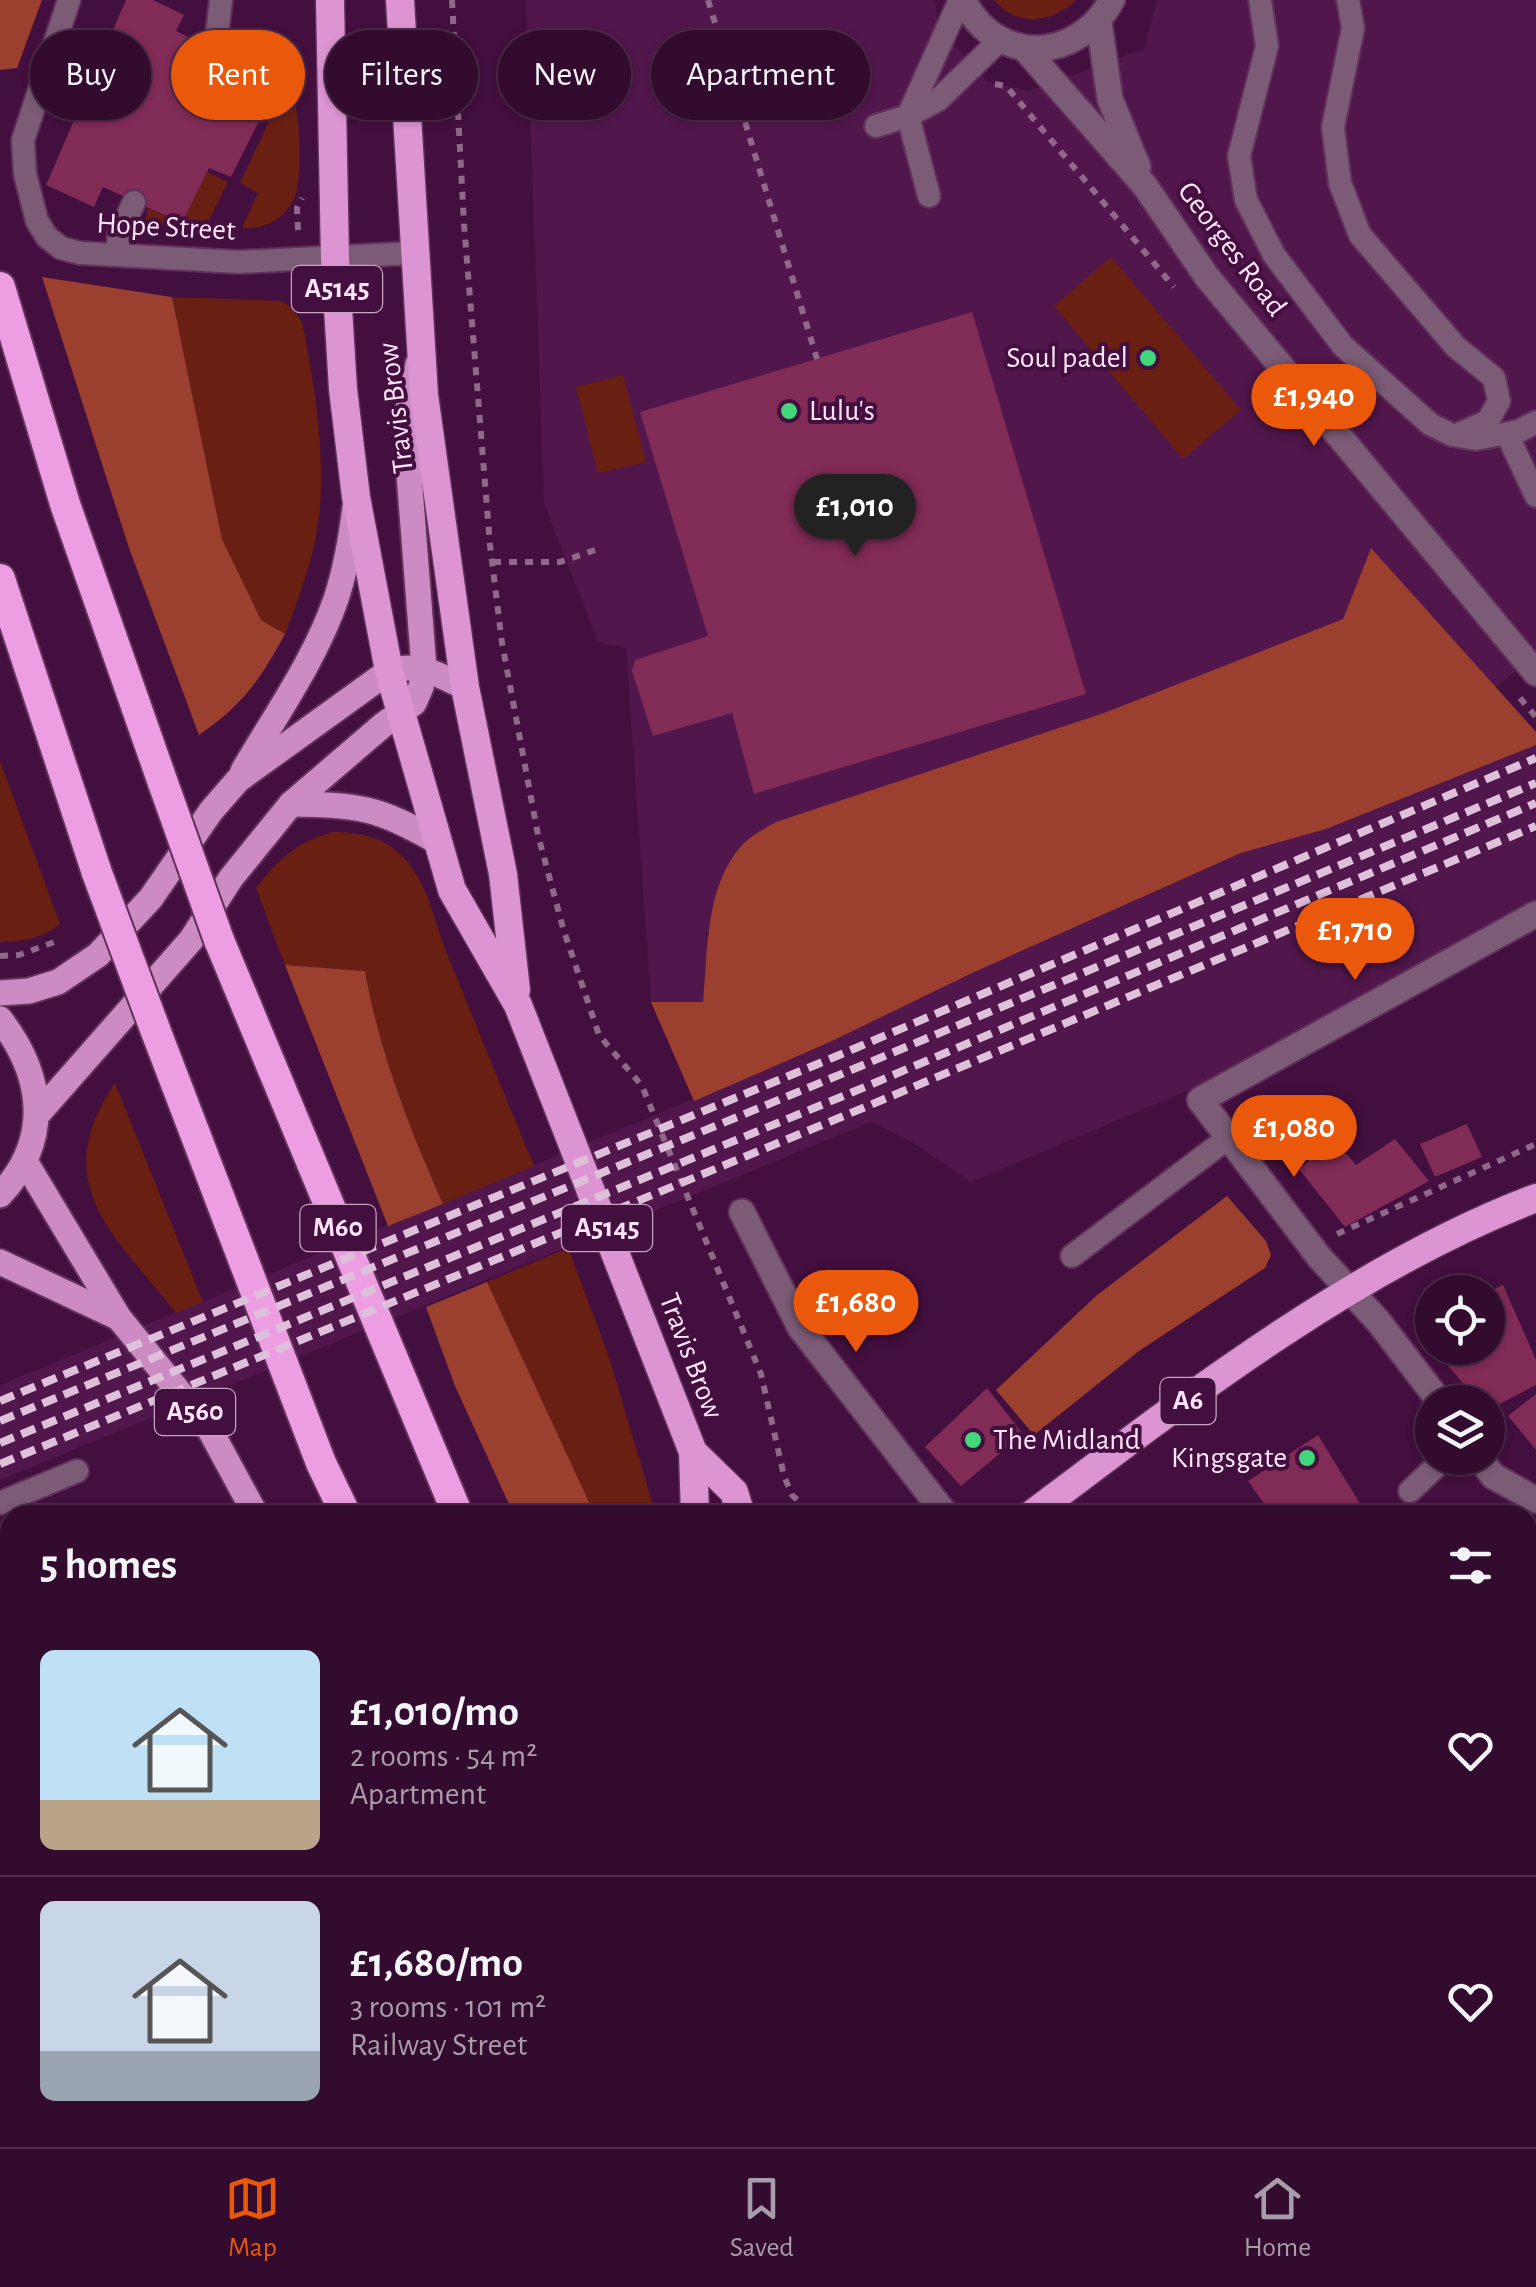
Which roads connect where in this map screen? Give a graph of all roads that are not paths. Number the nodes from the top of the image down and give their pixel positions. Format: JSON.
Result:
{"nodes":[{"id":1,"x":69,"y":0,"type":"edge"},
{"id":2,"x":221,"y":0,"type":"edge"},
{"id":3,"x":330,"y":0,"type":"edge"},
{"id":4,"x":400,"y":0,"type":"edge"},
{"id":5,"x":961,"y":0,"type":"edge"},
{"id":6,"x":1260,"y":0,"type":"edge"},
{"id":7,"x":1348,"y":0,"type":"edge"},
{"id":8,"x":1106,"y":11,"type":"edge"},
{"id":9,"x":217,"y":30,"type":"edge"},
{"id":10,"x":1012,"y":44,"type":"junction"},
{"id":11,"x":908,"y":116,"type":"junction"},
{"id":12,"x":876,"y":126,"type":"dead end"},
{"id":13,"x":1145,"y":186,"type":"junction"},
{"id":14,"x":929,"y":196,"type":"dead end"},
{"id":15,"x":134,"y":202,"type":"dead end"},
{"id":16,"x":415,"y":254,"type":"junction"},
{"id":17,"x":118,"y":255,"type":"junction"},
{"id":18,"x":335,"y":259,"type":"junction"},
{"id":19,"x":0,"y":287,"type":"edge"},
{"id":20,"x":421,"y":349,"type":"junction"},
{"id":21,"x":1496,"y":407,"type":"junction"},
{"id":22,"x":1536,"y":411,"type":"edge"},
{"id":23,"x":1536,"y":422,"type":"edge"},
{"id":24,"x":1506,"y":434,"type":"junction"},
{"id":25,"x":1452,"y":435,"type":"junction"},
{"id":26,"x":1536,"y":496,"type":"edge"},
{"id":27,"x":356,"y":497,"type":"junction"},
{"id":28,"x":0,"y":579,"type":"edge"},
{"id":29,"x":424,"y":668,"type":"junction"},
{"id":30,"x":390,"y":672,"type":"junction"},
{"id":31,"x":1536,"y":673,"type":"edge"},
{"id":32,"x":465,"y":687,"type":"junction"},
{"id":33,"x":400,"y":713,"type":"junction"},
{"id":34,"x":238,"y":780,"type":"junction"},
{"id":35,"x":290,"y":804,"type":"junction"},
{"id":36,"x":438,"y":842,"type":"junction"},
{"id":37,"x":1536,"y":914,"type":"edge"},
{"id":38,"x":0,"y":993,"type":"edge"},
{"id":39,"x":518,"y":1006,"type":"junction"},
{"id":40,"x":0,"y":1019,"type":"edge"},
{"id":41,"x":37,"y":1115,"type":"junction"},
{"id":42,"x":1228,"y":1138,"type":"junction"},
{"id":43,"x":26,"y":1162,"type":"junction"},
{"id":44,"x":0,"y":1195,"type":"edge"},
{"id":45,"x":1536,"y":1198,"type":"edge"},
{"id":46,"x":742,"y":1212,"type":"dead end"},
{"id":47,"x":1072,"y":1256,"type":"dead end"},
{"id":48,"x":0,"y":1262,"type":"edge"},
{"id":49,"x":1348,"y":1292,"type":"junction"},
{"id":50,"x":119,"y":1318,"type":"junction"},
{"id":51,"x":1427,"y":1385,"type":"edge"},
{"id":52,"x":693,"y":1452,"type":"junction"},
{"id":53,"x":77,"y":1471,"type":"dead end"},
{"id":54,"x":1426,"y":1475,"type":"edge"},
{"id":55,"x":1491,"y":1475,"type":"edge"},
{"id":56,"x":1410,"y":1490,"type":"dead end"},
{"id":57,"x":1536,"y":1500,"type":"edge"},
{"id":58,"x":0,"y":1503,"type":"edge"},
{"id":59,"x":738,"y":1504,"type":"edge"},
{"id":60,"x":251,"y":1505,"type":"edge"},
{"id":61,"x":341,"y":1505,"type":"edge"},
{"id":62,"x":454,"y":1505,"type":"edge"},
{"id":63,"x":696,"y":1505,"type":"edge"},
{"id":64,"x":938,"y":1505,"type":"edge"},
{"id":65,"x":1044,"y":1505,"type":"edge"}],
"edges":[{"from":1,"to":17,"type":"lane","name":"Hope Street"},
{"from":2,"to":9,"type":"lane"},
{"from":3,"to":18,"type":"highway","name":"Travis Brow","number":"A5145"},
{"from":4,"to":16,"type":"highway","name":"Travis Brow","number":"A5145"},
{"from":5,"to":10,"type":"street","name":"Georges Road"},
{"from":5,"to":11,"type":"lane"},
{"from":6,"to":25,"type":"lane"},
{"from":7,"to":21,"type":"lane"},
{"from":8,"to":10,"type":"street"},
{"from":8,"to":13,"type":"street","name":"Georges Road"},
{"from":10,"to":11,"type":"lane"},
{"from":10,"to":13,"type":"street","name":"Georges Road"},
{"from":11,"to":12,"type":"lane"},
{"from":11,"to":14,"type":"lane"},
{"from":13,"to":31,"type":"street","name":"Georges Road"},
{"from":15,"to":17,"type":"lane"},
{"from":16,"to":18,"type":"lane","name":"Hope Street"},
{"from":16,"to":20,"type":"highway","name":"Travis Brow","number":"A5145"},
{"from":17,"to":18,"type":"lane","name":"Hope Street"},
{"from":18,"to":27,"type":"highway","name":"Travis Brow","number":"A5145"},
{"from":19,"to":62,"type":"highway","number":"M60","bridge":true},
{"from":20,"to":29,"type":"main road","number":"A5145"},
{"from":20,"to":32,"type":"highway","name":"Travis Brow","number":"A5145"},
{"from":21,"to":22,"type":"lane"},
{"from":21,"to":25,"type":"lane"},
{"from":23,"to":24,"type":"lane"},
{"from":24,"to":25,"type":"lane"},
{"from":24,"to":26,"type":"lane"},
{"from":27,"to":30,"type":"highway","name":"Travis Brow","number":"A5145"},
{"from":27,"to":34,"type":"main road","number":"A5145"},
{"from":28,"to":61,"type":"highway","bridge":true},
{"from":29,"to":30,"type":"main road","number":"A5145"},
{"from":29,"to":32,"type":"main road"},
{"from":29,"to":33,"type":"main road"},
{"from":30,"to":33,"type":"highway","name":"Travis Brow","number":"A5145"},
{"from":30,"to":34,"type":"main road","number":"A5145"},
{"from":32,"to":39,"type":"highway","name":"Travis Brow","number":"A5145"},
{"from":33,"to":35,"type":"main road"},
{"from":33,"to":36,"type":"highway","name":"Travis Brow","number":"A5145"},
{"from":34,"to":38,"type":"main road","number":"A5145"},
{"from":35,"to":36,"type":"main road"},
{"from":35,"to":41,"type":"main road"},
{"from":36,"to":39,"type":"highway","name":"Travis Brow","number":"A5145"},
{"from":37,"to":42,"type":"street"},
{"from":39,"to":52,"type":"highway","name":"Travis Brow","number":"A5145"},
{"from":40,"to":41,"type":"main road"},
{"from":41,"to":43,"type":"main road"},
{"from":42,"to":47,"type":"lane"},
{"from":42,"to":49,"type":"street"},
{"from":43,"to":44,"type":"main road"},
{"from":43,"to":50,"type":"main road","number":"A560"},
{"from":45,"to":49,"type":"highway","number":"A6"},
{"from":46,"to":64,"type":"street"},
{"from":48,"to":50,"type":"main road","number":"A560"},
{"from":49,"to":51,"type":"street"},
{"from":49,"to":65,"type":"highway","number":"A6"},
{"from":50,"to":60,"type":"main road","number":"A560"},
{"from":52,"to":59,"type":"highway","name":"Travis Brow","number":"A5145"},
{"from":52,"to":63,"type":"highway","name":"Travis Brow","number":"A5145"},
{"from":53,"to":58,"type":"lane"},
{"from":54,"to":56,"type":"lane"},
{"from":55,"to":57,"type":"street"}]}
